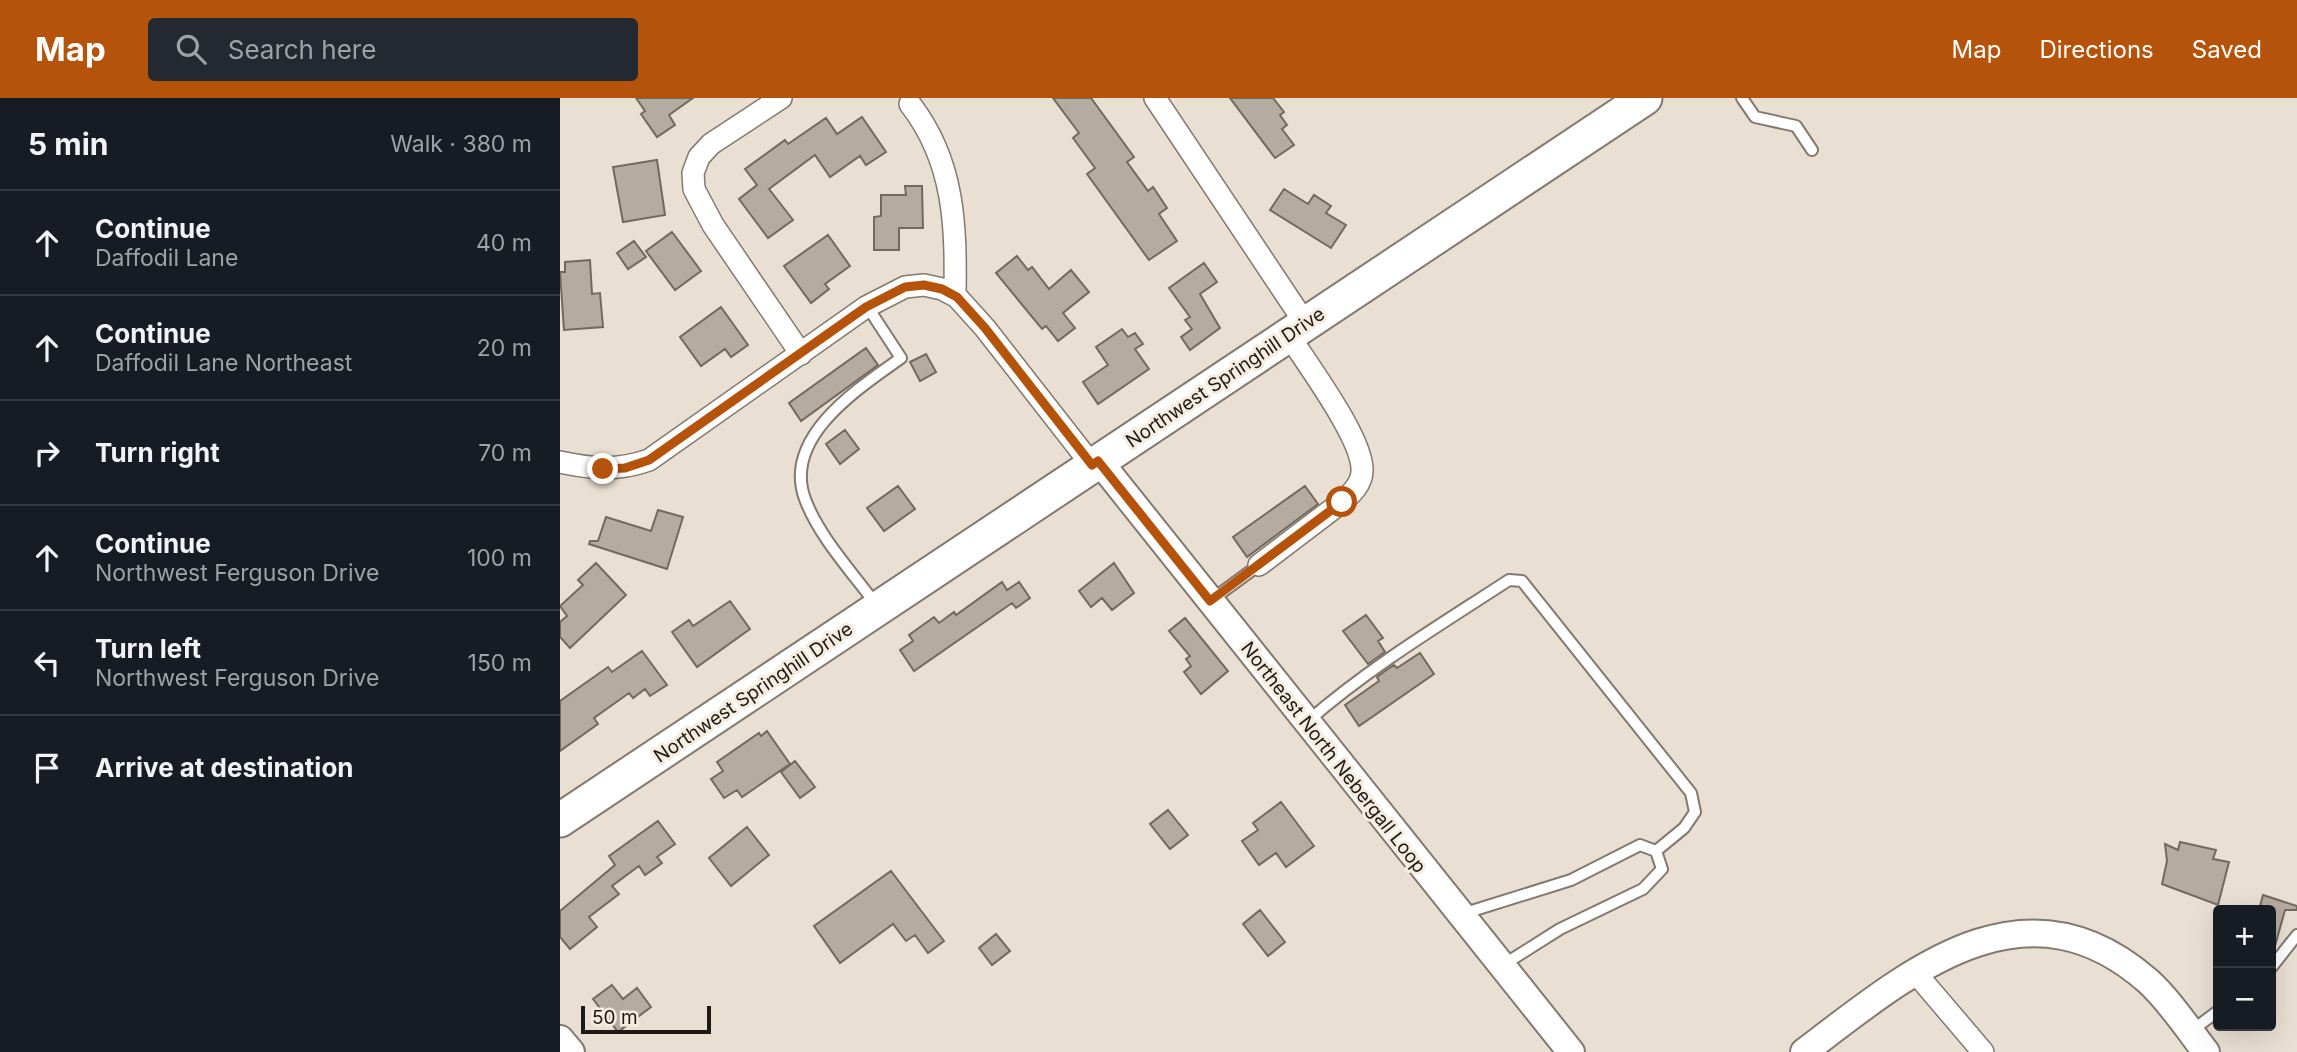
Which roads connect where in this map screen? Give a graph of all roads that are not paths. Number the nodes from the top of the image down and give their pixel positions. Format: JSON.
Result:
{"nodes":[{"id":1,"x":781,"y":98,"type":"edge"},
{"id":2,"x":1155,"y":98,"type":"edge"},
{"id":3,"x":1645,"y":98,"type":"edge"},
{"id":4,"x":1742,"y":98,"type":"edge"},
{"id":5,"x":910,"y":104,"type":"dead end"},
{"id":6,"x":1812,"y":150,"type":"dead end"},
{"id":7,"x":955,"y":296,"type":"junction"},
{"id":8,"x":867,"y":306,"type":"junction"},
{"id":9,"x":1297,"y":329,"type":"junction"},
{"id":10,"x":801,"y":354,"type":"junction"},
{"id":11,"x":1095,"y":463,"type":"junction"},
{"id":12,"x":561,"y":466,"type":"edge"},
{"id":13,"x":1259,"y":565,"type":"joint"},
{"id":14,"x":1210,"y":601,"type":"junction"},
{"id":15,"x":878,"y":608,"type":"junction"},
{"id":16,"x":1306,"y":723,"type":"junction"},
{"id":17,"x":560,"y":820,"type":"edge"},
{"id":18,"x":1656,"y":851,"type":"junction"},
{"id":19,"x":1459,"y":915,"type":"junction"},
{"id":20,"x":2297,"y":934,"type":"edge"},
{"id":21,"x":2276,"y":961,"type":"edge"},
{"id":22,"x":1501,"y":966,"type":"junction"},
{"id":23,"x":1914,"y":971,"type":"junction"},
{"id":24,"x":2213,"y":1019,"type":"edge"},
{"id":25,"x":560,"y":1039,"type":"edge"},
{"id":26,"x":2198,"y":1042,"type":"edge"},
{"id":27,"x":570,"y":1052,"type":"edge"},
{"id":28,"x":1571,"y":1052,"type":"edge"},
{"id":29,"x":1804,"y":1052,"type":"edge"},
{"id":30,"x":1983,"y":1052,"type":"edge"}],
"edges":[{"from":1,"to":10,"type":"street"},
{"from":2,"to":9,"type":"street"},
{"from":3,"to":9,"type":"main road","name":"Northwest Springhill Drive"},
{"from":4,"to":6,"type":"lane"},
{"from":5,"to":7,"type":"street"},
{"from":7,"to":8,"type":"street"},
{"from":7,"to":11,"type":"street"},
{"from":8,"to":10,"type":"street"},
{"from":8,"to":15,"type":"lane"},
{"from":9,"to":11,"type":"main road","name":"Northwest Springhill Drive"},
{"from":9,"to":13,"type":"street"},
{"from":10,"to":12,"type":"street"},
{"from":11,"to":14,"type":"street","name":"Northeast North Nebergall Loop"},
{"from":11,"to":15,"type":"main road","name":"Northwest Springhill Drive"},
{"from":13,"to":14,"type":"lane"},
{"from":14,"to":16,"type":"street","name":"Northeast North Nebergall Loop"},
{"from":15,"to":17,"type":"main road","name":"Northwest Springhill Drive"},
{"from":16,"to":18,"type":"lane"},
{"from":16,"to":19,"type":"street","name":"Northeast North Nebergall Loop"},
{"from":18,"to":19,"type":"lane"},
{"from":18,"to":22,"type":"lane"},
{"from":19,"to":22,"type":"street","name":"Northeast North Nebergall Loop"},
{"from":20,"to":21,"type":"lane"},
{"from":22,"to":28,"type":"street","name":"Northeast North Nebergall Loop"},
{"from":23,"to":26,"type":"street"},
{"from":23,"to":29,"type":"street"},
{"from":23,"to":30,"type":"street"},
{"from":24,"to":26,"type":"lane"},
{"from":25,"to":27,"type":"street"}]}
